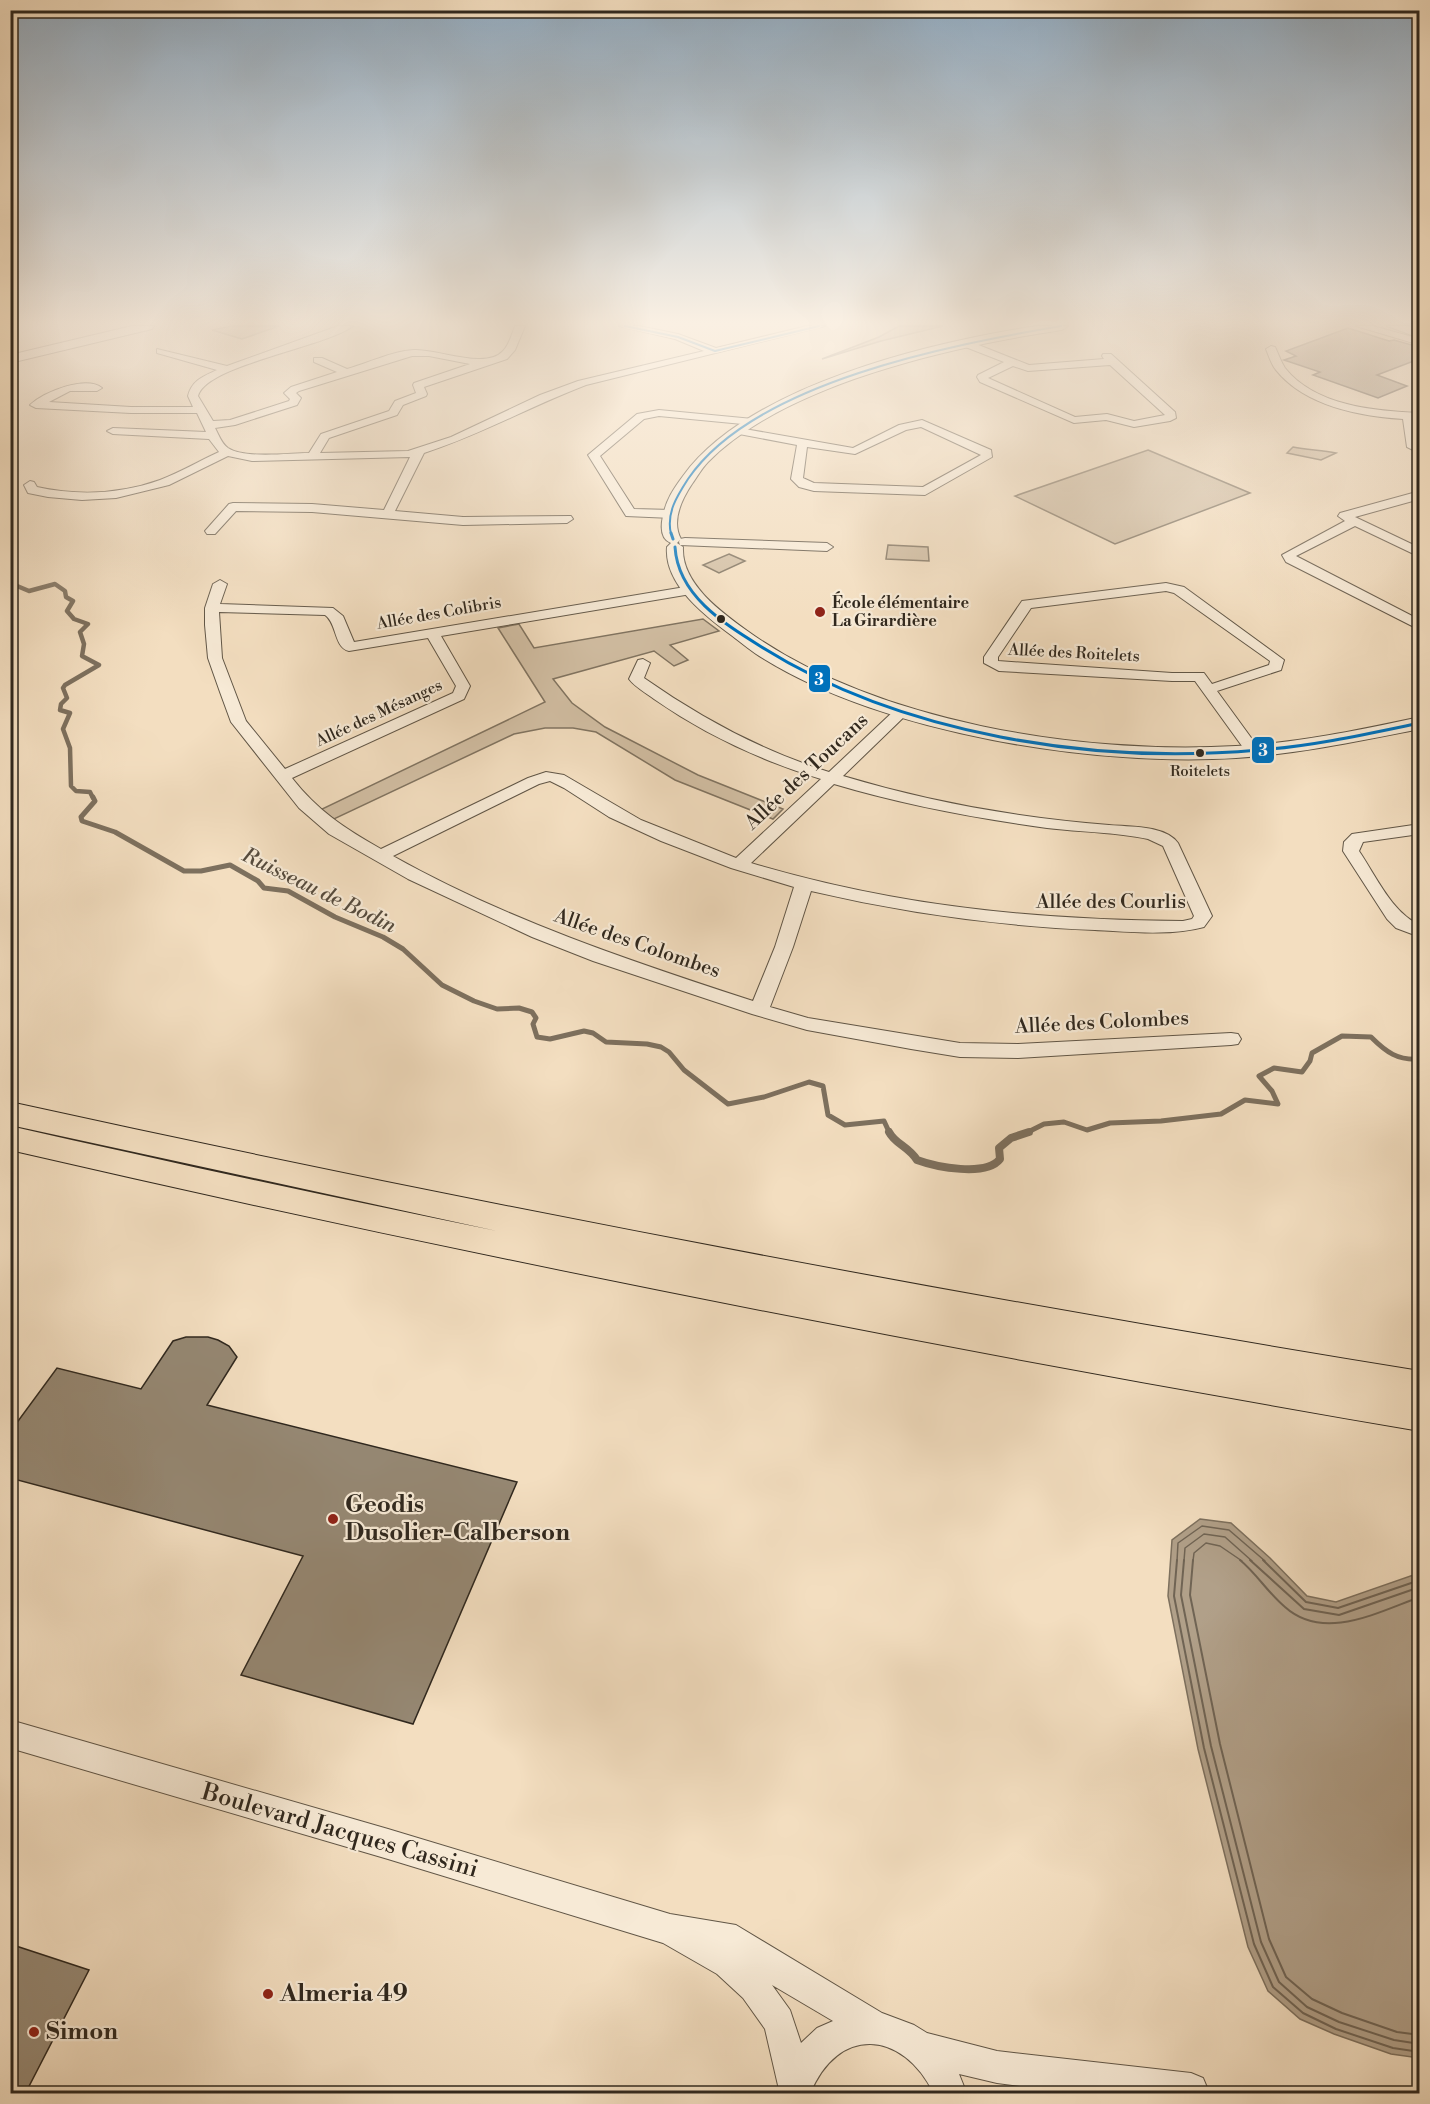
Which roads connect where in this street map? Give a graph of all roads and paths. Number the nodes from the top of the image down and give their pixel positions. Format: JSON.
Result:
{"nodes":[{"id":1,"x":208,"y":424,"type":"edge"},
{"id":2,"x":228,"y":424,"type":"edge"},
{"id":3,"x":360,"y":424,"type":"edge"},
{"id":4,"x":486,"y":424,"type":"edge"},
{"id":5,"x":632,"y":424,"type":"edge"},
{"id":6,"x":750,"y":424,"type":"edge"},
{"id":7,"x":916,"y":424,"type":"edge"},
{"id":8,"x":925,"y":424,"type":"edge"},
{"id":9,"x":1415,"y":424,"type":"edge"},
{"id":10,"x":211,"y":430,"type":"junction"},
{"id":11,"x":113,"y":431,"type":"dead end"},
{"id":12,"x":739,"y":431,"type":"junction"},
{"id":13,"x":804,"y":443,"type":"junction"},
{"id":14,"x":1417,"y":451,"type":"edge"},
{"id":15,"x":228,"y":452,"type":"junction"},
{"id":16,"x":414,"y":453,"type":"junction"},
{"id":17,"x":312,"y":457,"type":"junction"},
{"id":18,"x":30,"y":485,"type":"dead end"},
{"id":19,"x":1419,"y":495,"type":"edge"},
{"id":20,"x":383,"y":514,"type":"junction"},
{"id":21,"x":672,"y":514,"type":"junction"},
{"id":22,"x":567,"y":519,"type":"dead end"},
{"id":23,"x":1349,"y":519,"type":"junction"},
{"id":24,"x":211,"y":531,"type":"dead end"},
{"id":25,"x":678,"y":542,"type":"junction"},
{"id":26,"x":827,"y":547,"type":"dead end"},
{"id":27,"x":1419,"y":553,"type":"edge"},
{"id":28,"x":220,"y":584,"type":"dead end"},
{"id":29,"x":691,"y":590,"type":"junction"},
{"id":30,"x":212,"y":608,"type":"junction"},
{"id":31,"x":1419,"y":626,"type":"edge"},
{"id":32,"x":432,"y":633,"type":"junction"},
{"id":33,"x":349,"y":647,"type":"junction"},
{"id":34,"x":356,"y":662,"type":"dead end"},
{"id":35,"x":643,"y":663,"type":"dead end"},
{"id":36,"x":1210,"y":689,"type":"junction"},
{"id":37,"x":902,"y":711,"type":"junction"},
{"id":38,"x":1419,"y":723,"type":"edge"},
{"id":39,"x":1252,"y":750,"type":"junction"},
{"id":40,"x":281,"y":777,"type":"junction"},
{"id":41,"x":833,"y":777,"type":"junction"},
{"id":42,"x":1419,"y":829,"type":"edge"},
{"id":43,"x":380,"y":856,"type":"junction"},
{"id":44,"x":740,"y":864,"type":"junction"},
{"id":45,"x":804,"y":884,"type":"junction"},
{"id":46,"x":1419,"y":932,"type":"edge"},
{"id":47,"x":759,"y":1010,"type":"junction"},
{"id":48,"x":1231,"y":1039,"type":"dead end"},
{"id":49,"x":10,"y":1113,"type":"edge"},
{"id":50,"x":10,"y":1138,"type":"edge"},
{"id":51,"x":1419,"y":1387,"type":"edge"},
{"id":52,"x":1419,"y":1415,"type":"edge"},
{"id":53,"x":10,"y":1734,"type":"edge"},
{"id":54,"x":670,"y":1930,"type":"junction"},
{"id":55,"x":874,"y":2027,"type":"junction"},
{"id":56,"x":922,"y":2048,"type":"junction"},
{"id":57,"x":795,"y":2090,"type":"edge"},
{"id":58,"x":1197,"y":2092,"type":"edge"},
{"id":59,"x":951,"y":2094,"type":"edge"},
{"id":60,"x":1150,"y":2094,"type":"edge"}],
"edges":[{"from":1,"to":10,"type":"street"},
{"from":2,"to":10,"type":"street"},
{"from":3,"to":17,"type":"street"},
{"from":4,"to":16,"type":"street"},
{"from":5,"to":21,"type":"street"},
{"from":6,"to":12,"type":"street"},
{"from":7,"to":13,"type":"street"},
{"from":8,"to":13,"type":"street"},
{"from":9,"to":14,"type":"street"},
{"from":10,"to":11,"type":"street"},
{"from":10,"to":15,"type":"street"},
{"from":12,"to":13,"type":"street"},
{"from":12,"to":21,"type":"street"},
{"from":15,"to":17,"type":"street"},
{"from":15,"to":18,"type":"street"},
{"from":16,"to":17,"type":"street"},
{"from":16,"to":20,"type":"street"},
{"from":19,"to":23,"type":"street"},
{"from":20,"to":22,"type":"street"},
{"from":20,"to":24,"type":"street"},
{"from":21,"to":25,"type":"street"},
{"from":23,"to":27,"type":"street"},
{"from":23,"to":31,"type":"street"},
{"from":25,"to":26,"type":"street"},
{"from":25,"to":29,"type":"street"},
{"from":28,"to":30,"type":"street","name":"Allée des Colombes"},
{"from":29,"to":32,"type":"street","name":"Allée des Colibris"},
{"from":29,"to":37,"type":"street"},
{"from":30,"to":33,"type":"street"},
{"from":30,"to":40,"type":"street","name":"Allée des Colombes"},
{"from":32,"to":33,"type":"street","name":"Allée des Colibris"},
{"from":32,"to":40,"type":"street","name":"Allée des Mésanges"},
{"from":33,"to":34,"type":"street"},
{"from":35,"to":41,"type":"street"},
{"from":36,"to":36,"type":"street","name":"Allée des Roitelets"},
{"from":36,"to":39,"type":"street","name":"Allée des Roitelets"},
{"from":37,"to":39,"type":"street"},
{"from":37,"to":41,"type":"street","name":"Allée des Toucans"},
{"from":38,"to":39,"type":"street"},
{"from":40,"to":43,"type":"street","name":"Allée des Colombes"},
{"from":41,"to":44,"type":"street","name":"Allée des Toucans"},
{"from":41,"to":45,"type":"street","name":"Allée des Courlis"},
{"from":42,"to":46,"type":"street"},
{"from":43,"to":44,"type":"street","name":"Allée des Courlis"},
{"from":43,"to":47,"type":"street","name":"Allée des Colombes"},
{"from":44,"to":45,"type":"street","name":"Allée des Courlis"},
{"from":45,"to":47,"type":"street"},
{"from":47,"to":48,"type":"street","name":"Allée des Colombes"},
{"from":49,"to":51,"type":"highway"},
{"from":50,"to":52,"type":"highway"},
{"from":53,"to":54,"type":"street","name":"Boulevard Jacques Cassini"},
{"from":54,"to":55,"type":"street","name":"Boulevard Jacques Cassini"},
{"from":54,"to":57,"type":"street","name":"Boulevard Jacques Cassini"},
{"from":55,"to":56,"type":"street"},
{"from":55,"to":57,"type":"street"},
{"from":56,"to":58,"type":"street"},
{"from":56,"to":59,"type":"street"},
{"from":58,"to":60,"type":"street"}]}
